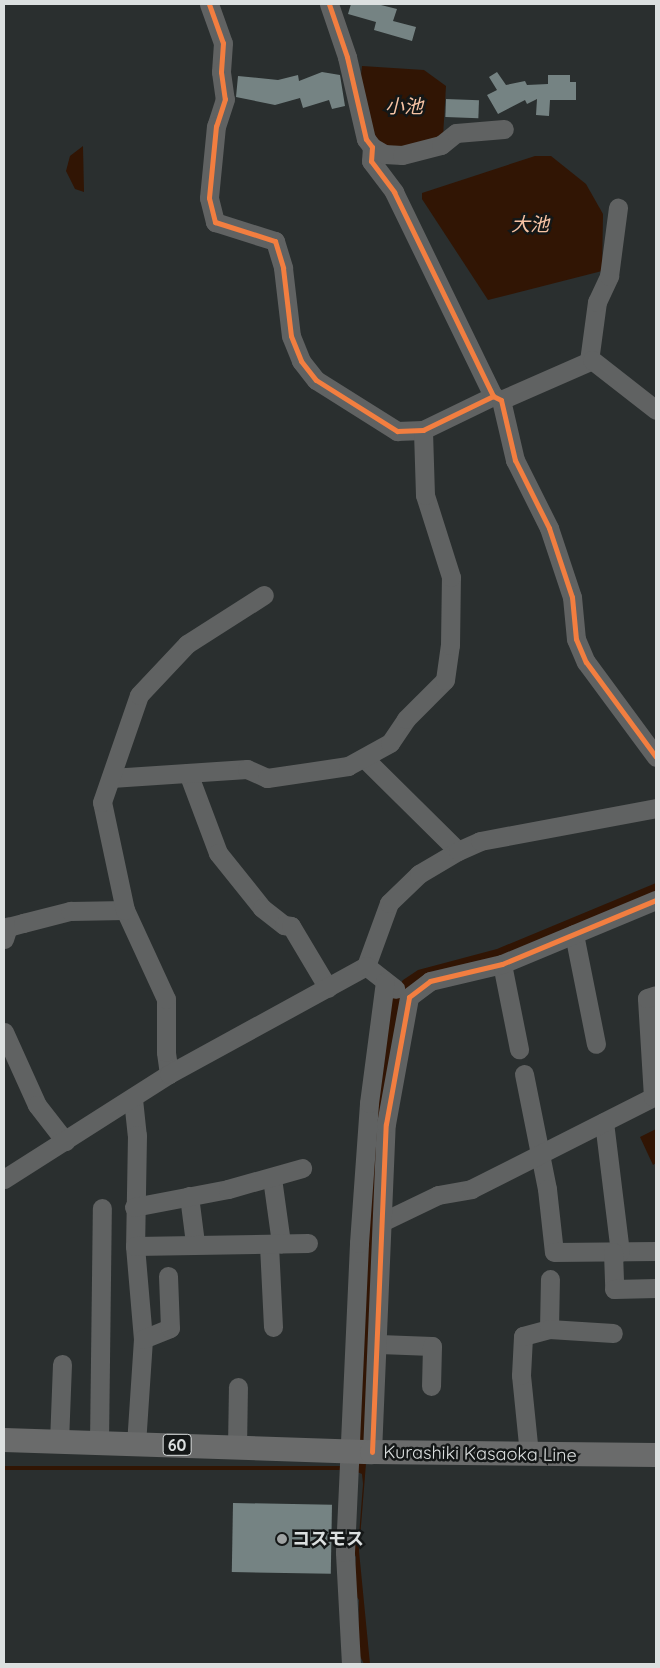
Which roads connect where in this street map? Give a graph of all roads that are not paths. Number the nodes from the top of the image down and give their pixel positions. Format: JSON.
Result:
{"nodes":[{"id":1,"x":210,"y":4,"type":"edge"},
{"id":2,"x":329,"y":4,"type":"edge"},
{"id":3,"x":504,"y":129,"type":"dead end"},
{"id":4,"x":372,"y":146,"type":"junction"},
{"id":5,"x":618,"y":208,"type":"dead end"},
{"id":6,"x":589,"y":361,"type":"junction"},
{"id":7,"x":497,"y":398,"type":"junction"},
{"id":8,"x":656,"y":410,"type":"edge"},
{"id":9,"x":423,"y":430,"type":"junction"},
{"id":10,"x":264,"y":594,"type":"dead end"},
{"id":11,"x":656,"y":757,"type":"edge"},
{"id":12,"x":364,"y":758,"type":"junction"},
{"id":13,"x":188,"y":773,"type":"junction"},
{"id":14,"x":111,"y":778,"type":"junction"},
{"id":15,"x":656,"y":808,"type":"edge"},
{"id":16,"x":458,"y":850,"type":"junction"},
{"id":17,"x":656,"y":900,"type":"edge"},
{"id":18,"x":125,"y":910,"type":"junction"},
{"id":19,"x":574,"y":934,"type":"junction"},
{"id":20,"x":4,"y":939,"type":"edge"},
{"id":21,"x":502,"y":964,"type":"junction"},
{"id":22,"x":366,"y":966,"type":"junction"},
{"id":23,"x":385,"y":982,"type":"junction"},
{"id":24,"x":328,"y":988,"type":"junction"},
{"id":25,"x":656,"y":996,"type":"edge"},
{"id":26,"x":409,"y":997,"type":"junction"},
{"id":27,"x":4,"y":1032,"type":"edge"},
{"id":28,"x":596,"y":1044,"type":"dead end"},
{"id":29,"x":519,"y":1049,"type":"dead end"},
{"id":30,"x":169,"y":1074,"type":"junction"},
{"id":31,"x":524,"y":1074,"type":"dead end"},
{"id":32,"x":133,"y":1099,"type":"junction"},
{"id":33,"x":604,"y":1122,"type":"junction"},
{"id":34,"x":65,"y":1141,"type":"junction"},
{"id":35,"x":537,"y":1156,"type":"junction"},
{"id":36,"x":302,"y":1168,"type":"dead end"},
{"id":37,"x":272,"y":1178,"type":"junction"},
{"id":38,"x":4,"y":1179,"type":"edge"},
{"id":39,"x":188,"y":1196,"type":"junction"},
{"id":40,"x":134,"y":1207,"type":"junction"},
{"id":41,"x":102,"y":1208,"type":"dead end"},
{"id":42,"x":384,"y":1221,"type":"junction"},
{"id":43,"x":195,"y":1243,"type":"junction"},
{"id":44,"x":308,"y":1243,"type":"dead end"},
{"id":45,"x":275,"y":1244,"type":"junction"},
{"id":46,"x":135,"y":1246,"type":"junction"},
{"id":47,"x":656,"y":1251,"type":"edge"},
{"id":48,"x":616,"y":1252,"type":"junction"},
{"id":49,"x":168,"y":1276,"type":"dead end"},
{"id":50,"x":550,"y":1279,"type":"dead end"},
{"id":51,"x":656,"y":1288,"type":"edge"},
{"id":52,"x":274,"y":1327,"type":"dead end"},
{"id":53,"x":549,"y":1329,"type":"junction"},
{"id":54,"x":613,"y":1333,"type":"dead end"},
{"id":55,"x":143,"y":1339,"type":"junction"},
{"id":56,"x":379,"y":1344,"type":"junction"},
{"id":57,"x":62,"y":1364,"type":"dead end"},
{"id":58,"x":431,"y":1386,"type":"dead end"},
{"id":59,"x":238,"y":1387,"type":"dead end"},
{"id":60,"x":4,"y":1440,"type":"edge"},
{"id":61,"x":59,"y":1442,"type":"junction"},
{"id":62,"x":98,"y":1442,"type":"junction"},
{"id":63,"x":136,"y":1444,"type":"junction"},
{"id":64,"x":237,"y":1448,"type":"junction"},
{"id":65,"x":361,"y":1452,"type":"junction"},
{"id":66,"x":529,"y":1454,"type":"junction"},
{"id":67,"x":656,"y":1455,"type":"edge"},
{"id":68,"x":351,"y":1664,"type":"edge"}],
"edges":[{"from":1,"to":9,"type":"street"},
{"from":2,"to":4,"type":"street"},
{"from":3,"to":4,"type":"street"},
{"from":4,"to":7,"type":"street"},
{"from":5,"to":6,"type":"street"},
{"from":6,"to":7,"type":"street"},
{"from":6,"to":8,"type":"street"},
{"from":7,"to":9,"type":"street"},
{"from":7,"to":11,"type":"street"},
{"from":9,"to":12,"type":"street"},
{"from":10,"to":14,"type":"street"},
{"from":12,"to":13,"type":"street"},
{"from":12,"to":16,"type":"street"},
{"from":13,"to":14,"type":"street"},
{"from":13,"to":24,"type":"street"},
{"from":14,"to":18,"type":"street"},
{"from":15,"to":16,"type":"street"},
{"from":16,"to":22,"type":"street"},
{"from":17,"to":19,"type":"street"},
{"from":18,"to":20,"type":"street"},
{"from":18,"to":30,"type":"street"},
{"from":19,"to":21,"type":"street"},
{"from":19,"to":28,"type":"street"},
{"from":21,"to":26,"type":"street"},
{"from":21,"to":29,"type":"street"},
{"from":22,"to":23,"type":"street"},
{"from":22,"to":24,"type":"street"},
{"from":23,"to":26,"type":"street"},
{"from":23,"to":65,"type":"street"},
{"from":24,"to":30,"type":"street"},
{"from":25,"to":33,"type":"street"},
{"from":26,"to":42,"type":"street"},
{"from":27,"to":34,"type":"street"},
{"from":30,"to":32,"type":"street"},
{"from":31,"to":35,"type":"street"},
{"from":32,"to":34,"type":"street"},
{"from":32,"to":40,"type":"street"},
{"from":33,"to":35,"type":"street"},
{"from":33,"to":48,"type":"street"},
{"from":34,"to":38,"type":"street"},
{"from":35,"to":42,"type":"street"},
{"from":35,"to":48,"type":"street"},
{"from":36,"to":37,"type":"street"},
{"from":37,"to":39,"type":"street"},
{"from":37,"to":45,"type":"street"},
{"from":39,"to":40,"type":"street"},
{"from":39,"to":43,"type":"street"},
{"from":40,"to":46,"type":"street"},
{"from":41,"to":62,"type":"street"},
{"from":42,"to":56,"type":"street"},
{"from":43,"to":45,"type":"street"},
{"from":43,"to":46,"type":"street"},
{"from":44,"to":45,"type":"street"},
{"from":45,"to":52,"type":"street"},
{"from":46,"to":55,"type":"street"},
{"from":47,"to":48,"type":"street"},
{"from":48,"to":51,"type":"street"},
{"from":49,"to":55,"type":"street"},
{"from":50,"to":53,"type":"street"},
{"from":53,"to":54,"type":"street"},
{"from":53,"to":66,"type":"street"},
{"from":55,"to":63,"type":"street"},
{"from":56,"to":58,"type":"street"},
{"from":56,"to":65,"type":"street"},
{"from":57,"to":61,"type":"street"},
{"from":59,"to":64,"type":"street"},
{"from":60,"to":61,"type":"main road","name":"Kurashiki Kasaoka Line","number":"60"},
{"from":61,"to":62,"type":"main road","name":"Kurashiki Kasaoka Line","number":"60"},
{"from":62,"to":63,"type":"main road","name":"Kurashiki Kasaoka Line","number":"60"},
{"from":63,"to":64,"type":"main road","name":"Kurashiki Kasaoka Line","number":"60"},
{"from":64,"to":65,"type":"main road","name":"Kurashiki Kasaoka Line","number":"60"},
{"from":65,"to":66,"type":"main road","name":"Kurashiki Kasaoka Line","number":"60"},
{"from":65,"to":68,"type":"street"},
{"from":66,"to":67,"type":"main road","name":"Kurashiki Kasaoka Line","number":"60"}]}
